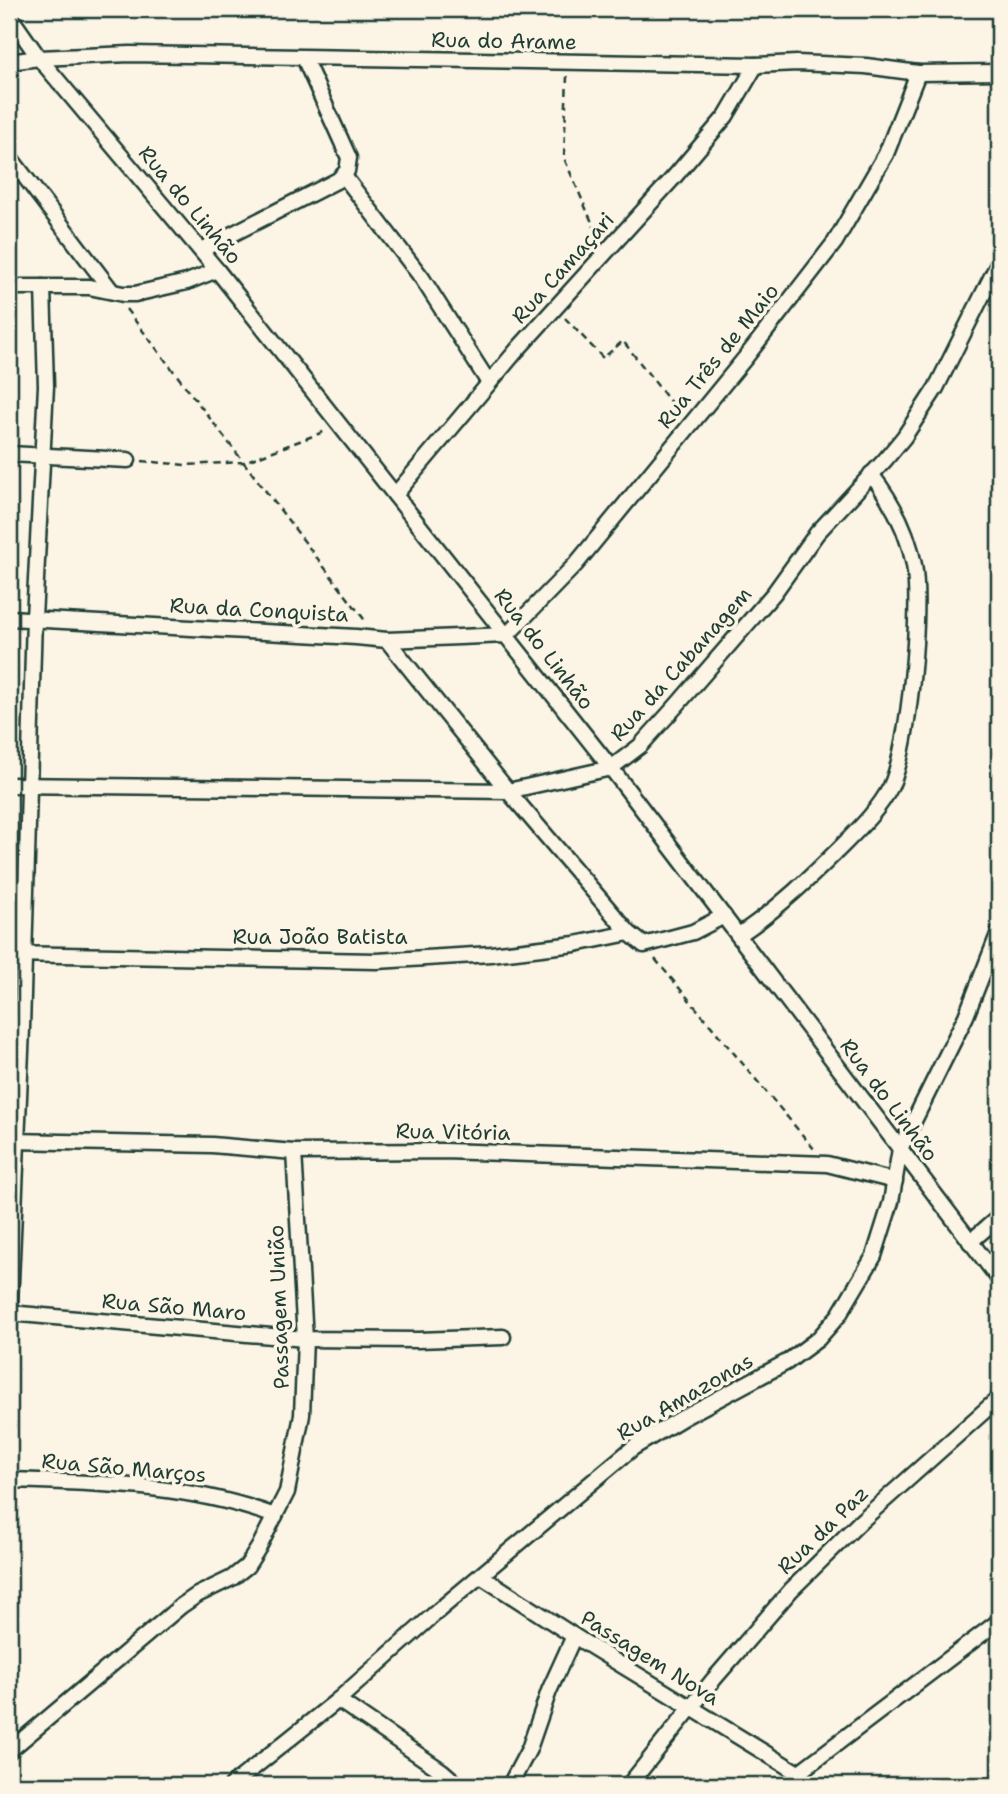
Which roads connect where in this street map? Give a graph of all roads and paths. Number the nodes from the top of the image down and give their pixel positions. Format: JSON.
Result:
{"nodes":[{"id":1,"x":9,"y":15,"type":"edge"},
{"id":2,"x":39,"y":58,"type":"junction"},
{"id":3,"x":304,"y":58,"type":"junction"},
{"id":4,"x":9,"y":62,"type":"edge"},
{"id":5,"x":756,"y":65,"type":"junction"},
{"id":6,"x":999,"y":72,"type":"edge"},
{"id":7,"x":918,"y":73,"type":"junction"},
{"id":8,"x":567,"y":76,"type":"dead end"},
{"id":9,"x":9,"y":156,"type":"edge"},
{"id":10,"x":344,"y":176,"type":"junction"},
{"id":11,"x":594,"y":227,"type":"dead end"},
{"id":12,"x":201,"y":250,"type":"junction"},
{"id":13,"x":999,"y":262,"type":"edge"},
{"id":14,"x":217,"y":270,"type":"junction"},
{"id":15,"x":9,"y":286,"type":"edge"},
{"id":16,"x":43,"y":287,"type":"junction"},
{"id":17,"x":111,"y":290,"type":"junction"},
{"id":18,"x":556,"y":308,"type":"junction"},
{"id":19,"x":489,"y":383,"type":"junction"},
{"id":20,"x":340,"y":426,"type":"junction"},
{"id":21,"x":689,"y":426,"type":"junction"},
{"id":22,"x":9,"y":454,"type":"edge"},
{"id":23,"x":43,"y":455,"type":"junction"},
{"id":24,"x":128,"y":460,"type":"joint"},
{"id":25,"x":244,"y":462,"type":"junction"},
{"id":26,"x":872,"y":474,"type":"junction"},
{"id":27,"x":395,"y":495,"type":"junction"},
{"id":28,"x":9,"y":618,"type":"edge"},
{"id":29,"x":33,"y":618,"type":"junction"},
{"id":30,"x":507,"y":635,"type":"junction"},
{"id":31,"x":387,"y":640,"type":"junction"},
{"id":32,"x":611,"y":768,"type":"junction"},
{"id":33,"x":9,"y":785,"type":"edge"},
{"id":34,"x":30,"y":786,"type":"junction"},
{"id":35,"x":508,"y":790,"type":"junction"},
{"id":36,"x":724,"y":916,"type":"junction"},
{"id":37,"x":999,"y":932,"type":"edge"},
{"id":38,"x":629,"y":933,"type":"junction"},
{"id":39,"x":739,"y":935,"type":"junction"},
{"id":40,"x":644,"y":945,"type":"junction"},
{"id":41,"x":16,"y":954,"type":"edge"},
{"id":42,"x":13,"y":1141,"type":"edge"},
{"id":43,"x":900,"y":1149,"type":"junction"},
{"id":44,"x":294,"y":1152,"type":"junction"},
{"id":45,"x":827,"y":1164,"type":"junction"},
{"id":46,"x":895,"y":1181,"type":"junction"},
{"id":47,"x":999,"y":1217,"type":"edge"},
{"id":48,"x":970,"y":1242,"type":"junction"},
{"id":49,"x":999,"y":1279,"type":"edge"},
{"id":50,"x":9,"y":1318,"type":"edge"},
{"id":51,"x":503,"y":1337,"type":"dead end"},
{"id":52,"x":305,"y":1339,"type":"junction"},
{"id":53,"x":999,"y":1398,"type":"edge"},
{"id":54,"x":9,"y":1480,"type":"edge"},
{"id":55,"x":275,"y":1516,"type":"junction"},
{"id":56,"x":481,"y":1576,"type":"junction"},
{"id":57,"x":999,"y":1621,"type":"edge"},
{"id":58,"x":574,"y":1636,"type":"junction"},
{"id":59,"x":338,"y":1700,"type":"junction"},
{"id":60,"x":690,"y":1708,"type":"junction"},
{"id":61,"x":9,"y":1751,"type":"edge"},
{"id":62,"x":797,"y":1779,"type":"edge"},
{"id":63,"x":232,"y":1785,"type":"edge"},
{"id":64,"x":458,"y":1785,"type":"edge"},
{"id":65,"x":510,"y":1785,"type":"edge"},
{"id":66,"x":629,"y":1785,"type":"edge"}],
"edges":[{"from":1,"to":2,"type":"street","name":"Rua do Linhão"},
{"from":2,"to":3,"type":"street","name":"Rua do Arame"},
{"from":2,"to":4,"type":"street","name":"Rua do Arame"},
{"from":2,"to":12,"type":"street","name":"Rua do Linhão"},
{"from":3,"to":5,"type":"street","name":"Rua do Arame"},
{"from":3,"to":10,"type":"street"},
{"from":5,"to":7,"type":"street","name":"Rua do Arame"},
{"from":5,"to":18,"type":"street","name":"Rua Camaçari"},
{"from":6,"to":7,"type":"street","name":"Rua do Arame"},
{"from":7,"to":21,"type":"street","name":"Rua Três de Maio"},
{"from":8,"to":11,"type":"path"},
{"from":9,"to":17,"type":"street"},
{"from":10,"to":12,"type":"street"},
{"from":10,"to":19,"type":"street"},
{"from":12,"to":14,"type":"street","name":"Rua do Linhão"},
{"from":13,"to":26,"type":"street","name":"Rua da Cabanagem"},
{"from":14,"to":17,"type":"street"},
{"from":14,"to":20,"type":"street","name":"Rua do Linhão"},
{"from":15,"to":16,"type":"street"},
{"from":16,"to":17,"type":"street"},
{"from":16,"to":23,"type":"street"},
{"from":17,"to":25,"type":"path"},
{"from":18,"to":19,"type":"street","name":"Rua Camaçari"},
{"from":18,"to":21,"type":"path"},
{"from":19,"to":27,"type":"street","name":"Rua Camaçari"},
{"from":20,"to":25,"type":"path"},
{"from":20,"to":27,"type":"street","name":"Rua do Linhão"},
{"from":21,"to":30,"type":"street","name":"Rua Três de Maio"},
{"from":22,"to":23,"type":"street"},
{"from":23,"to":24,"type":"street"},
{"from":23,"to":29,"type":"street"},
{"from":24,"to":25,"type":"path"},
{"from":25,"to":31,"type":"path"},
{"from":26,"to":32,"type":"street","name":"Rua da Cabanagem"},
{"from":26,"to":39,"type":"street"},
{"from":27,"to":30,"type":"street","name":"Rua do Linhão"},
{"from":28,"to":29,"type":"street","name":"Rua da Conquista"},
{"from":29,"to":31,"type":"street","name":"Rua da Conquista"},
{"from":29,"to":34,"type":"street"},
{"from":30,"to":31,"type":"street","name":"Rua da Conquista"},
{"from":30,"to":32,"type":"street","name":"Rua do Linhão"},
{"from":31,"to":35,"type":"street"},
{"from":32,"to":35,"type":"street","name":"Rua da Cabanagem"},
{"from":32,"to":36,"type":"street","name":"Rua do Linhão"},
{"from":33,"to":34,"type":"street","name":"Rua da Cabanagem"},
{"from":34,"to":35,"type":"street","name":"Rua da Cabanagem"},
{"from":34,"to":41,"type":"street"},
{"from":35,"to":38,"type":"street"},
{"from":36,"to":39,"type":"street","name":"Rua do Linhão"},
{"from":36,"to":40,"type":"street"},
{"from":37,"to":43,"type":"street","name":"Rua Amazonas"},
{"from":38,"to":40,"type":"street"},
{"from":38,"to":41,"type":"street","name":"Rua João Batista"},
{"from":39,"to":43,"type":"street","name":"Rua do Linhão"},
{"from":40,"to":45,"type":"path"},
{"from":41,"to":42,"type":"street"},
{"from":42,"to":44,"type":"street","name":"Rua Vitória"},
{"from":42,"to":50,"type":"street"},
{"from":43,"to":46,"type":"street","name":"Rua Amazonas"},
{"from":43,"to":48,"type":"street","name":"Rua do Linhão"},
{"from":44,"to":45,"type":"street","name":"Rua Vitória"},
{"from":44,"to":52,"type":"street","name":"Passagem União"},
{"from":45,"to":46,"type":"street","name":"Rua Vitória"},
{"from":46,"to":56,"type":"street","name":"Rua Amazonas"},
{"from":47,"to":48,"type":"street"},
{"from":48,"to":49,"type":"street","name":"Rua do Linhão"},
{"from":50,"to":52,"type":"street","name":"Rua São Maro"},
{"from":51,"to":52,"type":"street","name":"Rua São Maro"},
{"from":52,"to":55,"type":"street","name":"Passagem União"},
{"from":53,"to":60,"type":"street","name":"Rua da Paz"},
{"from":54,"to":55,"type":"street","name":"Rua São Marços"},
{"from":55,"to":61,"type":"street","name":"Passagem União"},
{"from":56,"to":58,"type":"street","name":"Passagem Nova"},
{"from":56,"to":59,"type":"street","name":"Rua Amazonas"},
{"from":57,"to":62,"type":"street"},
{"from":58,"to":60,"type":"street","name":"Passagem Nova"},
{"from":58,"to":65,"type":"street"},
{"from":59,"to":63,"type":"street","name":"Rua Amazonas"},
{"from":59,"to":64,"type":"street"},
{"from":60,"to":62,"type":"street","name":"Passagem Nova"},
{"from":60,"to":66,"type":"street","name":"Rua da Paz"}]}
